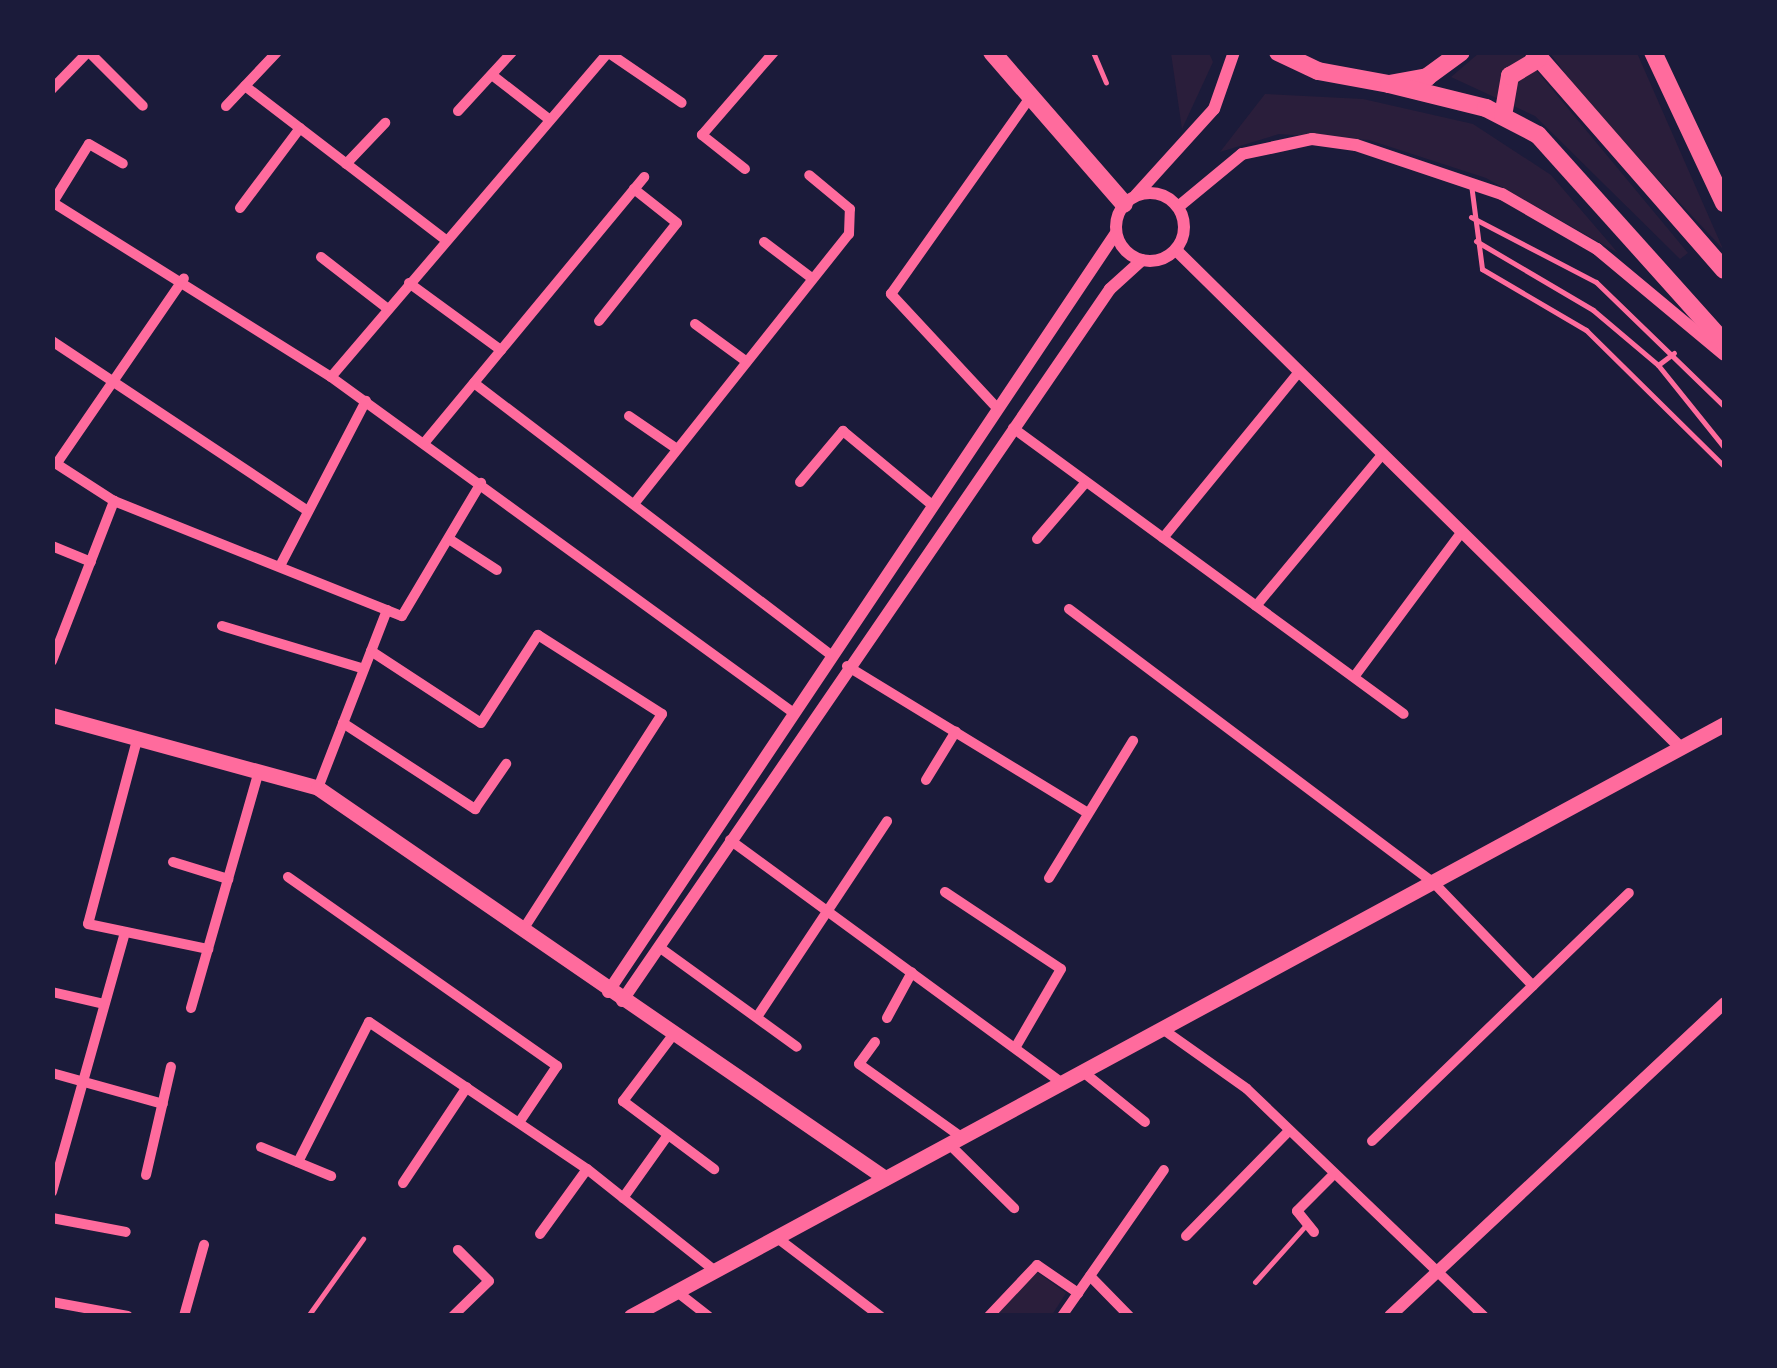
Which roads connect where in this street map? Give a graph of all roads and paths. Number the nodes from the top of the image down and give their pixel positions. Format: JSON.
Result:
{"nodes":[{"id":1,"x":88,"y":52,"type":"edge"},
{"id":2,"x":277,"y":52,"type":"edge"},
{"id":3,"x":512,"y":52,"type":"edge"},
{"id":4,"x":774,"y":52,"type":"edge"},
{"id":5,"x":992,"y":52,"type":"edge"},
{"id":6,"x":1093,"y":52,"type":"edge"},
{"id":7,"x":1234,"y":52,"type":"edge"},
{"id":8,"x":1278,"y":52,"type":"edge"},
{"id":9,"x":1461,"y":52,"type":"edge"},
{"id":10,"x":1653,"y":52,"type":"edge"},
{"id":11,"x":609,"y":53,"type":"edge"},
{"id":12,"x":1536,"y":56,"type":"edge"},
{"id":13,"x":492,"y":75,"type":"junction"},
{"id":14,"x":1106,"y":82,"type":"dead end"},
{"id":15,"x":1389,"y":84,"type":"junction"},
{"id":16,"x":245,"y":86,"type":"junction"},
{"id":17,"x":52,"y":89,"type":"edge"},
{"id":18,"x":1030,"y":100,"type":"junction"},
{"id":19,"x":682,"y":103,"type":"dead end"},
{"id":20,"x":143,"y":106,"type":"dead end"},
{"id":21,"x":226,"y":106,"type":"dead end"},
{"id":22,"x":458,"y":112,"type":"dead end"},
{"id":23,"x":1502,"y":116,"type":"junction"},
{"id":24,"x":550,"y":120,"type":"junction"},
{"id":25,"x":385,"y":123,"type":"dead end"},
{"id":26,"x":300,"y":128,"type":"junction"},
{"id":27,"x":123,"y":164,"type":"dead end"},
{"id":28,"x":346,"y":164,"type":"junction"},
{"id":29,"x":745,"y":169,"type":"dead end"},
{"id":30,"x":809,"y":175,"type":"dead end"},
{"id":31,"x":644,"y":177,"type":"dead end"},
{"id":32,"x":1471,"y":183,"type":"junction"},
{"id":33,"x":634,"y":190,"type":"junction"},
{"id":34,"x":1130,"y":200,"type":"junction"},
{"id":35,"x":53,"y":202,"type":"edge"},
{"id":36,"x":1724,"y":203,"type":"edge"},
{"id":37,"x":1178,"y":207,"type":"junction"},
{"id":38,"x":240,"y":208,"type":"dead end"},
{"id":39,"x":1471,"y":217,"type":"junction"},
{"id":40,"x":1116,"y":234,"type":"junction"},
{"id":41,"x":446,"y":240,"type":"junction"},
{"id":42,"x":1476,"y":241,"type":"junction"},
{"id":43,"x":764,"y":242,"type":"dead end"},
{"id":44,"x":1176,"y":250,"type":"junction"},
{"id":45,"x":321,"y":257,"type":"dead end"},
{"id":46,"x":1142,"y":260,"type":"junction"},
{"id":47,"x":1724,"y":270,"type":"edge"},
{"id":48,"x":184,"y":278,"type":"junction"},
{"id":49,"x":813,"y":279,"type":"junction"},
{"id":50,"x":409,"y":283,"type":"junction"},
{"id":51,"x":388,"y":309,"type":"junction"},
{"id":52,"x":599,"y":320,"type":"dead end"},
{"id":53,"x":694,"y":324,"type":"dead end"},
{"id":54,"x":52,"y":340,"type":"edge"},
{"id":55,"x":1724,"y":342,"type":"edge"},
{"id":56,"x":501,"y":350,"type":"junction"},
{"id":57,"x":1674,"y":354,"type":"junction"},
{"id":58,"x":1724,"y":354,"type":"edge"},
{"id":59,"x":747,"y":362,"type":"junction"},
{"id":60,"x":1658,"y":365,"type":"junction"},
{"id":61,"x":1298,"y":373,"type":"junction"},
{"id":62,"x":332,"y":377,"type":"junction"},
{"id":63,"x":112,"y":380,"type":"junction"},
{"id":64,"x":474,"y":383,"type":"junction"},
{"id":65,"x":366,"y":401,"type":"junction"},
{"id":66,"x":1724,"y":406,"type":"edge"},
{"id":67,"x":997,"y":408,"type":"junction"},
{"id":68,"x":630,"y":416,"type":"dead end"},
{"id":69,"x":1013,"y":428,"type":"junction"},
{"id":70,"x":425,"y":442,"type":"junction"},
{"id":71,"x":1724,"y":447,"type":"edge"},
{"id":72,"x":677,"y":449,"type":"junction"},
{"id":73,"x":1382,"y":455,"type":"junction"},
{"id":74,"x":54,"y":462,"type":"edge"},
{"id":75,"x":1724,"y":466,"type":"edge"},
{"id":76,"x":800,"y":482,"type":"dead end"},
{"id":77,"x":1086,"y":482,"type":"junction"},
{"id":78,"x":481,"y":483,"type":"junction"},
{"id":79,"x":114,"y":501,"type":"junction"},
{"id":80,"x":634,"y":504,"type":"junction"},
{"id":81,"x":932,"y":505,"type":"junction"},
{"id":82,"x":308,"y":510,"type":"junction"},
{"id":83,"x":1461,"y":534,"type":"junction"},
{"id":84,"x":1162,"y":538,"type":"junction"},
{"id":85,"x":449,"y":539,"type":"junction"},
{"id":86,"x":1036,"y":539,"type":"dead end"},
{"id":87,"x":52,"y":546,"type":"edge"},
{"id":88,"x":90,"y":562,"type":"junction"},
{"id":89,"x":280,"y":564,"type":"junction"},
{"id":90,"x":498,"y":570,"type":"dead end"},
{"id":91,"x":868,"y":598,"type":"junction"},
{"id":92,"x":1256,"y":606,"type":"junction"},
{"id":93,"x":887,"y":609,"type":"junction"},
{"id":94,"x":1069,"y":609,"type":"dead end"},
{"id":95,"x":387,"y":610,"type":"junction"},
{"id":96,"x":222,"y":626,"type":"dead end"},
{"id":97,"x":371,"y":651,"type":"junction"},
{"id":98,"x":830,"y":654,"type":"junction"},
{"id":99,"x":52,"y":661,"type":"edge"},
{"id":100,"x":847,"y":666,"type":"junction"},
{"id":101,"x":364,"y":669,"type":"junction"},
{"id":102,"x":1354,"y":678,"type":"junction"},
{"id":103,"x":791,"y":712,"type":"junction"},
{"id":104,"x":1404,"y":714,"type":"dead end"},
{"id":105,"x":52,"y":715,"type":"edge"},
{"id":106,"x":343,"y":722,"type":"junction"},
{"id":107,"x":1724,"y":724,"type":"edge"},
{"id":108,"x":956,"y":730,"type":"junction"},
{"id":109,"x":138,"y":740,"type":"junction"},
{"id":110,"x":1133,"y":741,"type":"dead end"},
{"id":111,"x":1681,"y":748,"type":"junction"},
{"id":112,"x":506,"y":764,"type":"dead end"},
{"id":113,"x":258,"y":774,"type":"junction"},
{"id":114,"x":926,"y":780,"type":"dead end"},
{"id":115,"x":318,"y":788,"type":"junction"},
{"id":116,"x":1085,"y":811,"type":"junction"},
{"id":117,"x":886,"y":821,"type":"dead end"},
{"id":118,"x":730,"y":840,"type":"junction"},
{"id":119,"x":172,"y":862,"type":"dead end"},
{"id":120,"x":288,"y":878,"type":"dead end"},
{"id":121,"x":1048,"y":878,"type":"dead end"},
{"id":122,"x":228,"y":879,"type":"junction"},
{"id":123,"x":1434,"y":882,"type":"junction"},
{"id":124,"x":945,"y":892,"type":"dead end"},
{"id":125,"x":1630,"y":893,"type":"dead end"},
{"id":126,"x":827,"y":910,"type":"junction"},
{"id":127,"x":522,"y":931,"type":"junction"},
{"id":128,"x":126,"y":932,"type":"junction"},
{"id":129,"x":659,"y":947,"type":"junction"},
{"id":130,"x":208,"y":949,"type":"junction"},
{"id":131,"x":912,"y":972,"type":"junction"},
{"id":132,"x":1533,"y":986,"type":"junction"},
{"id":133,"x":52,"y":992,"type":"edge"},
{"id":134,"x":615,"y":997,"type":"junction"},
{"id":135,"x":1724,"y":1003,"type":"edge"},
{"id":136,"x":104,"y":1004,"type":"junction"},
{"id":137,"x":192,"y":1008,"type":"dead end"},
{"id":138,"x":757,"y":1017,"type":"junction"},
{"id":139,"x":887,"y":1018,"type":"dead end"},
{"id":140,"x":1161,"y":1028,"type":"junction"},
{"id":141,"x":673,"y":1034,"type":"junction"},
{"id":142,"x":875,"y":1042,"type":"dead end"},
{"id":143,"x":798,"y":1047,"type":"dead end"},
{"id":144,"x":1015,"y":1048,"type":"junction"},
{"id":145,"x":172,"y":1067,"type":"dead end"},
{"id":146,"x":1082,"y":1071,"type":"junction"},
{"id":147,"x":52,"y":1072,"type":"edge"},
{"id":148,"x":82,"y":1081,"type":"junction"},
{"id":149,"x":1061,"y":1082,"type":"junction"},
{"id":150,"x":467,"y":1088,"type":"junction"},
{"id":151,"x":163,"y":1104,"type":"junction"},
{"id":152,"x":520,"y":1121,"type":"junction"},
{"id":153,"x":1145,"y":1122,"type":"dead end"},
{"id":154,"x":1286,"y":1134,"type":"junction"},
{"id":155,"x":668,"y":1135,"type":"junction"},
{"id":156,"x":954,"y":1139,"type":"junction"},
{"id":157,"x":1372,"y":1141,"type":"dead end"},
{"id":158,"x":261,"y":1147,"type":"dead end"},
{"id":159,"x":58,"y":1148,"type":"edge"},
{"id":160,"x":298,"y":1162,"type":"junction"},
{"id":161,"x":588,"y":1169,"type":"junction"},
{"id":162,"x":714,"y":1169,"type":"dead end"},
{"id":163,"x":1164,"y":1170,"type":"dead end"},
{"id":164,"x":146,"y":1176,"type":"dead end"},
{"id":165,"x":331,"y":1176,"type":"dead end"},
{"id":166,"x":1331,"y":1176,"type":"junction"},
{"id":167,"x":885,"y":1178,"type":"junction"},
{"id":168,"x":404,"y":1183,"type":"dead end"},
{"id":169,"x":52,"y":1192,"type":"edge"},
{"id":170,"x":623,"y":1198,"type":"junction"},
{"id":171,"x":1014,"y":1208,"type":"dead end"},
{"id":172,"x":52,"y":1218,"type":"edge"},
{"id":173,"x":1310,"y":1228,"type":"joint"},
{"id":174,"x":126,"y":1232,"type":"dead end"},
{"id":175,"x":540,"y":1234,"type":"dead end"},
{"id":176,"x":1186,"y":1236,"type":"dead end"},
{"id":177,"x":776,"y":1237,"type":"junction"},
{"id":178,"x":363,"y":1239,"type":"dead end"},
{"id":179,"x":204,"y":1245,"type":"dead end"},
{"id":180,"x":458,"y":1250,"type":"dead end"},
{"id":181,"x":1439,"y":1269,"type":"junction"},
{"id":182,"x":714,"y":1270,"type":"junction"},
{"id":183,"x":1090,"y":1276,"type":"junction"},
{"id":184,"x":1255,"y":1282,"type":"dead end"},
{"id":185,"x":676,"y":1291,"type":"junction"},
{"id":186,"x":1078,"y":1293,"type":"junction"},
{"id":187,"x":53,"y":1304,"type":"edge"},
{"id":188,"x":128,"y":1316,"type":"edge"},
{"id":189,"x":184,"y":1316,"type":"edge"},
{"id":190,"x":308,"y":1316,"type":"edge"},
{"id":191,"x":453,"y":1316,"type":"edge"},
{"id":192,"x":631,"y":1316,"type":"edge"},
{"id":193,"x":708,"y":1316,"type":"edge"},
{"id":194,"x":880,"y":1316,"type":"edge"},
{"id":195,"x":989,"y":1316,"type":"edge"},
{"id":196,"x":1062,"y":1316,"type":"edge"},
{"id":197,"x":1128,"y":1316,"type":"edge"},
{"id":198,"x":1390,"y":1316,"type":"edge"},
{"id":199,"x":1484,"y":1316,"type":"edge"}],
"edges":[{"from":1,"to":17,"type":"street"},
{"from":1,"to":20,"type":"street"},
{"from":2,"to":16,"type":"street"},
{"from":3,"to":13,"type":"street"},
{"from":4,"to":29,"type":"street"},
{"from":5,"to":18,"type":"highway"},
{"from":6,"to":14,"type":"lane"},
{"from":7,"to":34,"type":"street"},
{"from":8,"to":15,"type":"highway"},
{"from":9,"to":15,"type":"highway"},
{"from":10,"to":36,"type":"highway"},
{"from":11,"to":19,"type":"street"},
{"from":11,"to":24,"type":"street"},
{"from":12,"to":23,"type":"highway"},
{"from":12,"to":47,"type":"highway"},
{"from":13,"to":22,"type":"street"},
{"from":13,"to":24,"type":"street"},
{"from":15,"to":23,"type":"highway"},
{"from":16,"to":21,"type":"street"},
{"from":16,"to":26,"type":"street"},
{"from":18,"to":34,"type":"highway"},
{"from":18,"to":67,"type":"street"},
{"from":23,"to":55,"type":"highway"},
{"from":24,"to":41,"type":"street"},
{"from":25,"to":28,"type":"street"},
{"from":26,"to":28,"type":"street"},
{"from":26,"to":38,"type":"street"},
{"from":27,"to":35,"type":"street"},
{"from":28,"to":41,"type":"street"},
{"from":30,"to":49,"type":"street"},
{"from":31,"to":33,"type":"street"},
{"from":32,"to":37,"type":"street"},
{"from":32,"to":39,"type":"lane"},
{"from":32,"to":58,"type":"street"},
{"from":33,"to":52,"type":"street"},
{"from":33,"to":56,"type":"street"},
{"from":34,"to":37,"type":"street"},
{"from":34,"to":40,"type":"street"},
{"from":35,"to":48,"type":"street"},
{"from":37,"to":44,"type":"street"},
{"from":39,"to":42,"type":"lane"},
{"from":39,"to":57,"type":"lane"},
{"from":40,"to":46,"type":"street"},
{"from":40,"to":67,"type":"street"},
{"from":41,"to":50,"type":"street"},
{"from":42,"to":60,"type":"lane"},
{"from":42,"to":75,"type":"lane"},
{"from":43,"to":49,"type":"street"},
{"from":44,"to":46,"type":"street"},
{"from":44,"to":61,"type":"street"},
{"from":45,"to":51,"type":"street"},
{"from":46,"to":69,"type":"street"},
{"from":48,"to":62,"type":"street"},
{"from":48,"to":63,"type":"street"},
{"from":49,"to":59,"type":"street"},
{"from":50,"to":51,"type":"street"},
{"from":50,"to":56,"type":"street"},
{"from":51,"to":62,"type":"street"},
{"from":53,"to":59,"type":"street"},
{"from":54,"to":63,"type":"street"},
{"from":56,"to":64,"type":"street"},
{"from":57,"to":60,"type":"lane"},
{"from":57,"to":66,"type":"lane"},
{"from":59,"to":72,"type":"street"},
{"from":60,"to":71,"type":"lane"},
{"from":61,"to":73,"type":"street"},
{"from":61,"to":84,"type":"street"},
{"from":62,"to":65,"type":"street"},
{"from":63,"to":74,"type":"street"},
{"from":63,"to":82,"type":"street"},
{"from":64,"to":70,"type":"street"},
{"from":64,"to":80,"type":"street"},
{"from":65,"to":70,"type":"street"},
{"from":65,"to":82,"type":"street"},
{"from":67,"to":81,"type":"street"},
{"from":68,"to":72,"type":"street"},
{"from":69,"to":77,"type":"street"},
{"from":69,"to":93,"type":"street"},
{"from":70,"to":78,"type":"street"},
{"from":72,"to":80,"type":"street"},
{"from":73,"to":83,"type":"street"},
{"from":73,"to":92,"type":"street"},
{"from":74,"to":79,"type":"street"},
{"from":76,"to":81,"type":"street"},
{"from":77,"to":84,"type":"street"},
{"from":77,"to":86,"type":"street"},
{"from":78,"to":85,"type":"street"},
{"from":78,"to":103,"type":"street"},
{"from":79,"to":88,"type":"street"},
{"from":79,"to":89,"type":"street"},
{"from":80,"to":98,"type":"street"},
{"from":81,"to":91,"type":"street"},
{"from":82,"to":89,"type":"street"},
{"from":83,"to":102,"type":"street"},
{"from":83,"to":111,"type":"street"},
{"from":84,"to":92,"type":"street"},
{"from":85,"to":90,"type":"street"},
{"from":85,"to":95,"type":"street"},
{"from":87,"to":88,"type":"street"},
{"from":88,"to":99,"type":"street"},
{"from":89,"to":95,"type":"street"},
{"from":91,"to":93,"type":"street"},
{"from":91,"to":98,"type":"street"},
{"from":92,"to":102,"type":"street"},
{"from":93,"to":100,"type":"street"},
{"from":94,"to":123,"type":"street"},
{"from":95,"to":97,"type":"street"},
{"from":96,"to":101,"type":"street"},
{"from":97,"to":101,"type":"street"},
{"from":97,"to":127,"type":"street"},
{"from":98,"to":103,"type":"street"},
{"from":100,"to":108,"type":"street"},
{"from":100,"to":118,"type":"street"},
{"from":101,"to":106,"type":"street"},
{"from":102,"to":104,"type":"street"},
{"from":103,"to":134,"type":"street"},
{"from":105,"to":109,"type":"main road"},
{"from":106,"to":112,"type":"street"},
{"from":106,"to":115,"type":"street"},
{"from":107,"to":111,"type":"main road"},
{"from":108,"to":114,"type":"street"},
{"from":108,"to":116,"type":"street"},
{"from":109,"to":113,"type":"main road"},
{"from":109,"to":128,"type":"street"},
{"from":110,"to":116,"type":"street"},
{"from":111,"to":123,"type":"main road"},
{"from":113,"to":115,"type":"main road"},
{"from":113,"to":122,"type":"street"},
{"from":115,"to":127,"type":"main road"},
{"from":116,"to":121,"type":"street"},
{"from":117,"to":126,"type":"street"},
{"from":118,"to":126,"type":"street"},
{"from":118,"to":129,"type":"street"},
{"from":119,"to":122,"type":"street"},
{"from":120,"to":152,"type":"street"},
{"from":122,"to":130,"type":"street"},
{"from":123,"to":132,"type":"street"},
{"from":123,"to":140,"type":"main road"},
{"from":124,"to":144,"type":"street"},
{"from":125,"to":132,"type":"street"},
{"from":126,"to":131,"type":"street"},
{"from":126,"to":138,"type":"street"},
{"from":127,"to":134,"type":"main road"},
{"from":128,"to":130,"type":"street"},
{"from":128,"to":136,"type":"street"},
{"from":129,"to":134,"type":"street"},
{"from":129,"to":138,"type":"street"},
{"from":130,"to":137,"type":"street"},
{"from":131,"to":139,"type":"street"},
{"from":131,"to":144,"type":"street"},
{"from":132,"to":157,"type":"street"},
{"from":133,"to":136,"type":"street"},
{"from":134,"to":141,"type":"main road"},
{"from":135,"to":181,"type":"street"},
{"from":136,"to":148,"type":"street"},
{"from":138,"to":143,"type":"street"},
{"from":140,"to":146,"type":"main road"},
{"from":140,"to":154,"type":"street"},
{"from":141,"to":155,"type":"street"},
{"from":141,"to":167,"type":"main road"},
{"from":142,"to":156,"type":"street"},
{"from":144,"to":149,"type":"street"},
{"from":145,"to":151,"type":"street"},
{"from":146,"to":149,"type":"main road"},
{"from":146,"to":153,"type":"street"},
{"from":147,"to":148,"type":"street"},
{"from":148,"to":151,"type":"street"},
{"from":148,"to":159,"type":"street"},
{"from":149,"to":156,"type":"main road"},
{"from":150,"to":152,"type":"street"},
{"from":150,"to":160,"type":"street"},
{"from":150,"to":168,"type":"street"},
{"from":151,"to":164,"type":"street"},
{"from":152,"to":161,"type":"street"},
{"from":154,"to":166,"type":"street"},
{"from":154,"to":176,"type":"street"},
{"from":155,"to":162,"type":"street"},
{"from":155,"to":170,"type":"street"},
{"from":156,"to":167,"type":"main road"},
{"from":156,"to":171,"type":"street"},
{"from":158,"to":160,"type":"street"},
{"from":159,"to":169,"type":"street"},
{"from":160,"to":165,"type":"street"},
{"from":161,"to":170,"type":"street"},
{"from":161,"to":175,"type":"street"},
{"from":163,"to":183,"type":"street"},
{"from":166,"to":173,"type":"street"},
{"from":166,"to":181,"type":"street"},
{"from":167,"to":177,"type":"main road"},
{"from":170,"to":182,"type":"street"},
{"from":172,"to":174,"type":"street"},
{"from":173,"to":184,"type":"lane"},
{"from":177,"to":182,"type":"main road"},
{"from":177,"to":194,"type":"street"},
{"from":178,"to":190,"type":"lane"},
{"from":179,"to":189,"type":"street"},
{"from":180,"to":191,"type":"street"},
{"from":181,"to":198,"type":"street"},
{"from":181,"to":199,"type":"street"},
{"from":182,"to":185,"type":"main road"},
{"from":183,"to":186,"type":"street"},
{"from":183,"to":197,"type":"street"},
{"from":185,"to":192,"type":"main road"},
{"from":185,"to":193,"type":"street"},
{"from":186,"to":195,"type":"street"},
{"from":186,"to":196,"type":"street"},
{"from":187,"to":188,"type":"street"}]}
